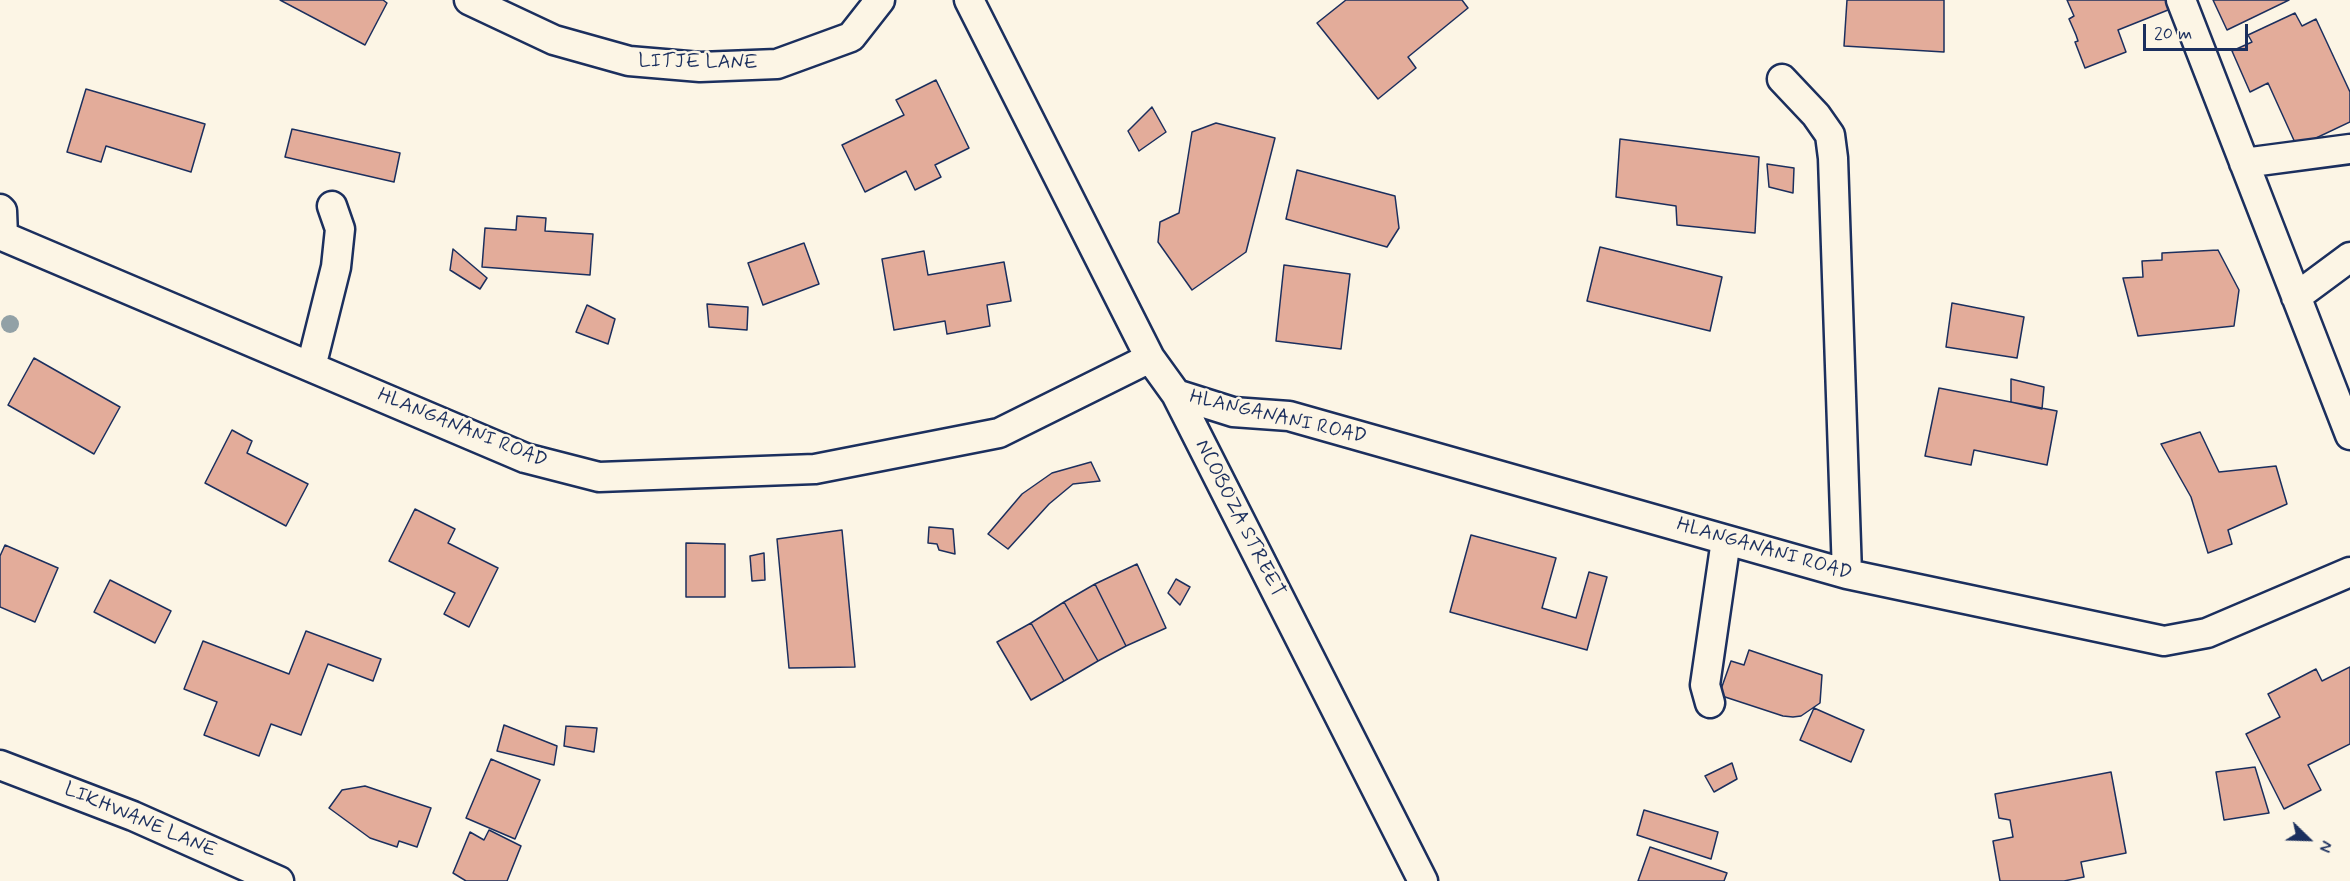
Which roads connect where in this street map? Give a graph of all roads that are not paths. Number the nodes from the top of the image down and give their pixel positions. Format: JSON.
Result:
{"nodes":[{"id":1,"x":469,"y":0,"type":"edge"},
{"id":2,"x":880,"y":0,"type":"edge"},
{"id":3,"x":969,"y":0,"type":"edge"},
{"id":4,"x":2181,"y":0,"type":"edge"},
{"id":5,"x":1782,"y":79,"type":"dead end"},
{"id":6,"x":2350,"y":149,"type":"edge"},
{"id":7,"x":2244,"y":164,"type":"junction"},
{"id":8,"x":332,"y":206,"type":"dead end"},
{"id":9,"x":1,"y":227,"type":"edge"},
{"id":10,"x":2350,"y":257,"type":"edge"},
{"id":11,"x":2296,"y":297,"type":"junction"},
{"id":12,"x":1150,"y":358,"type":"junction"},
{"id":13,"x":311,"y":367,"type":"junction"},
{"id":14,"x":1176,"y":394,"type":"junction"},
{"id":15,"x":2350,"y":435,"type":"edge"},
{"id":16,"x":1726,"y":540,"type":"junction"},
{"id":17,"x":2350,"y":572,"type":"edge"},
{"id":18,"x":1847,"y":574,"type":"junction"},
{"id":19,"x":1710,"y":703,"type":"dead end"},
{"id":20,"x":0,"y":765,"type":"edge"},
{"id":21,"x":279,"y":881,"type":"edge"},
{"id":22,"x":1423,"y":881,"type":"edge"}],
"edges":[{"from":1,"to":2,"type":"street","name":"LITJE LANE"},
{"from":3,"to":12,"type":"street","name":"NCOBOZA STREET"},
{"from":4,"to":7,"type":"street"},
{"from":5,"to":18,"type":"street"},
{"from":6,"to":7,"type":"street"},
{"from":7,"to":11,"type":"street"},
{"from":8,"to":13,"type":"street"},
{"from":9,"to":13,"type":"street","name":"HLANGANANI ROAD"},
{"from":10,"to":11,"type":"street"},
{"from":11,"to":15,"type":"street"},
{"from":12,"to":13,"type":"street","name":"HLANGANANI ROAD"},
{"from":12,"to":14,"type":"street","name":"NCOBOZA STREET"},
{"from":14,"to":16,"type":"street","name":"HLANGANANI ROAD"},
{"from":14,"to":22,"type":"street","name":"NCOBOZA STREET"},
{"from":16,"to":18,"type":"street","name":"HLANGANANI ROAD"},
{"from":16,"to":19,"type":"street"},
{"from":17,"to":18,"type":"street","name":"HLANGANANI ROAD"},
{"from":20,"to":21,"type":"street","name":"LIKHWANE LANE"}]}
